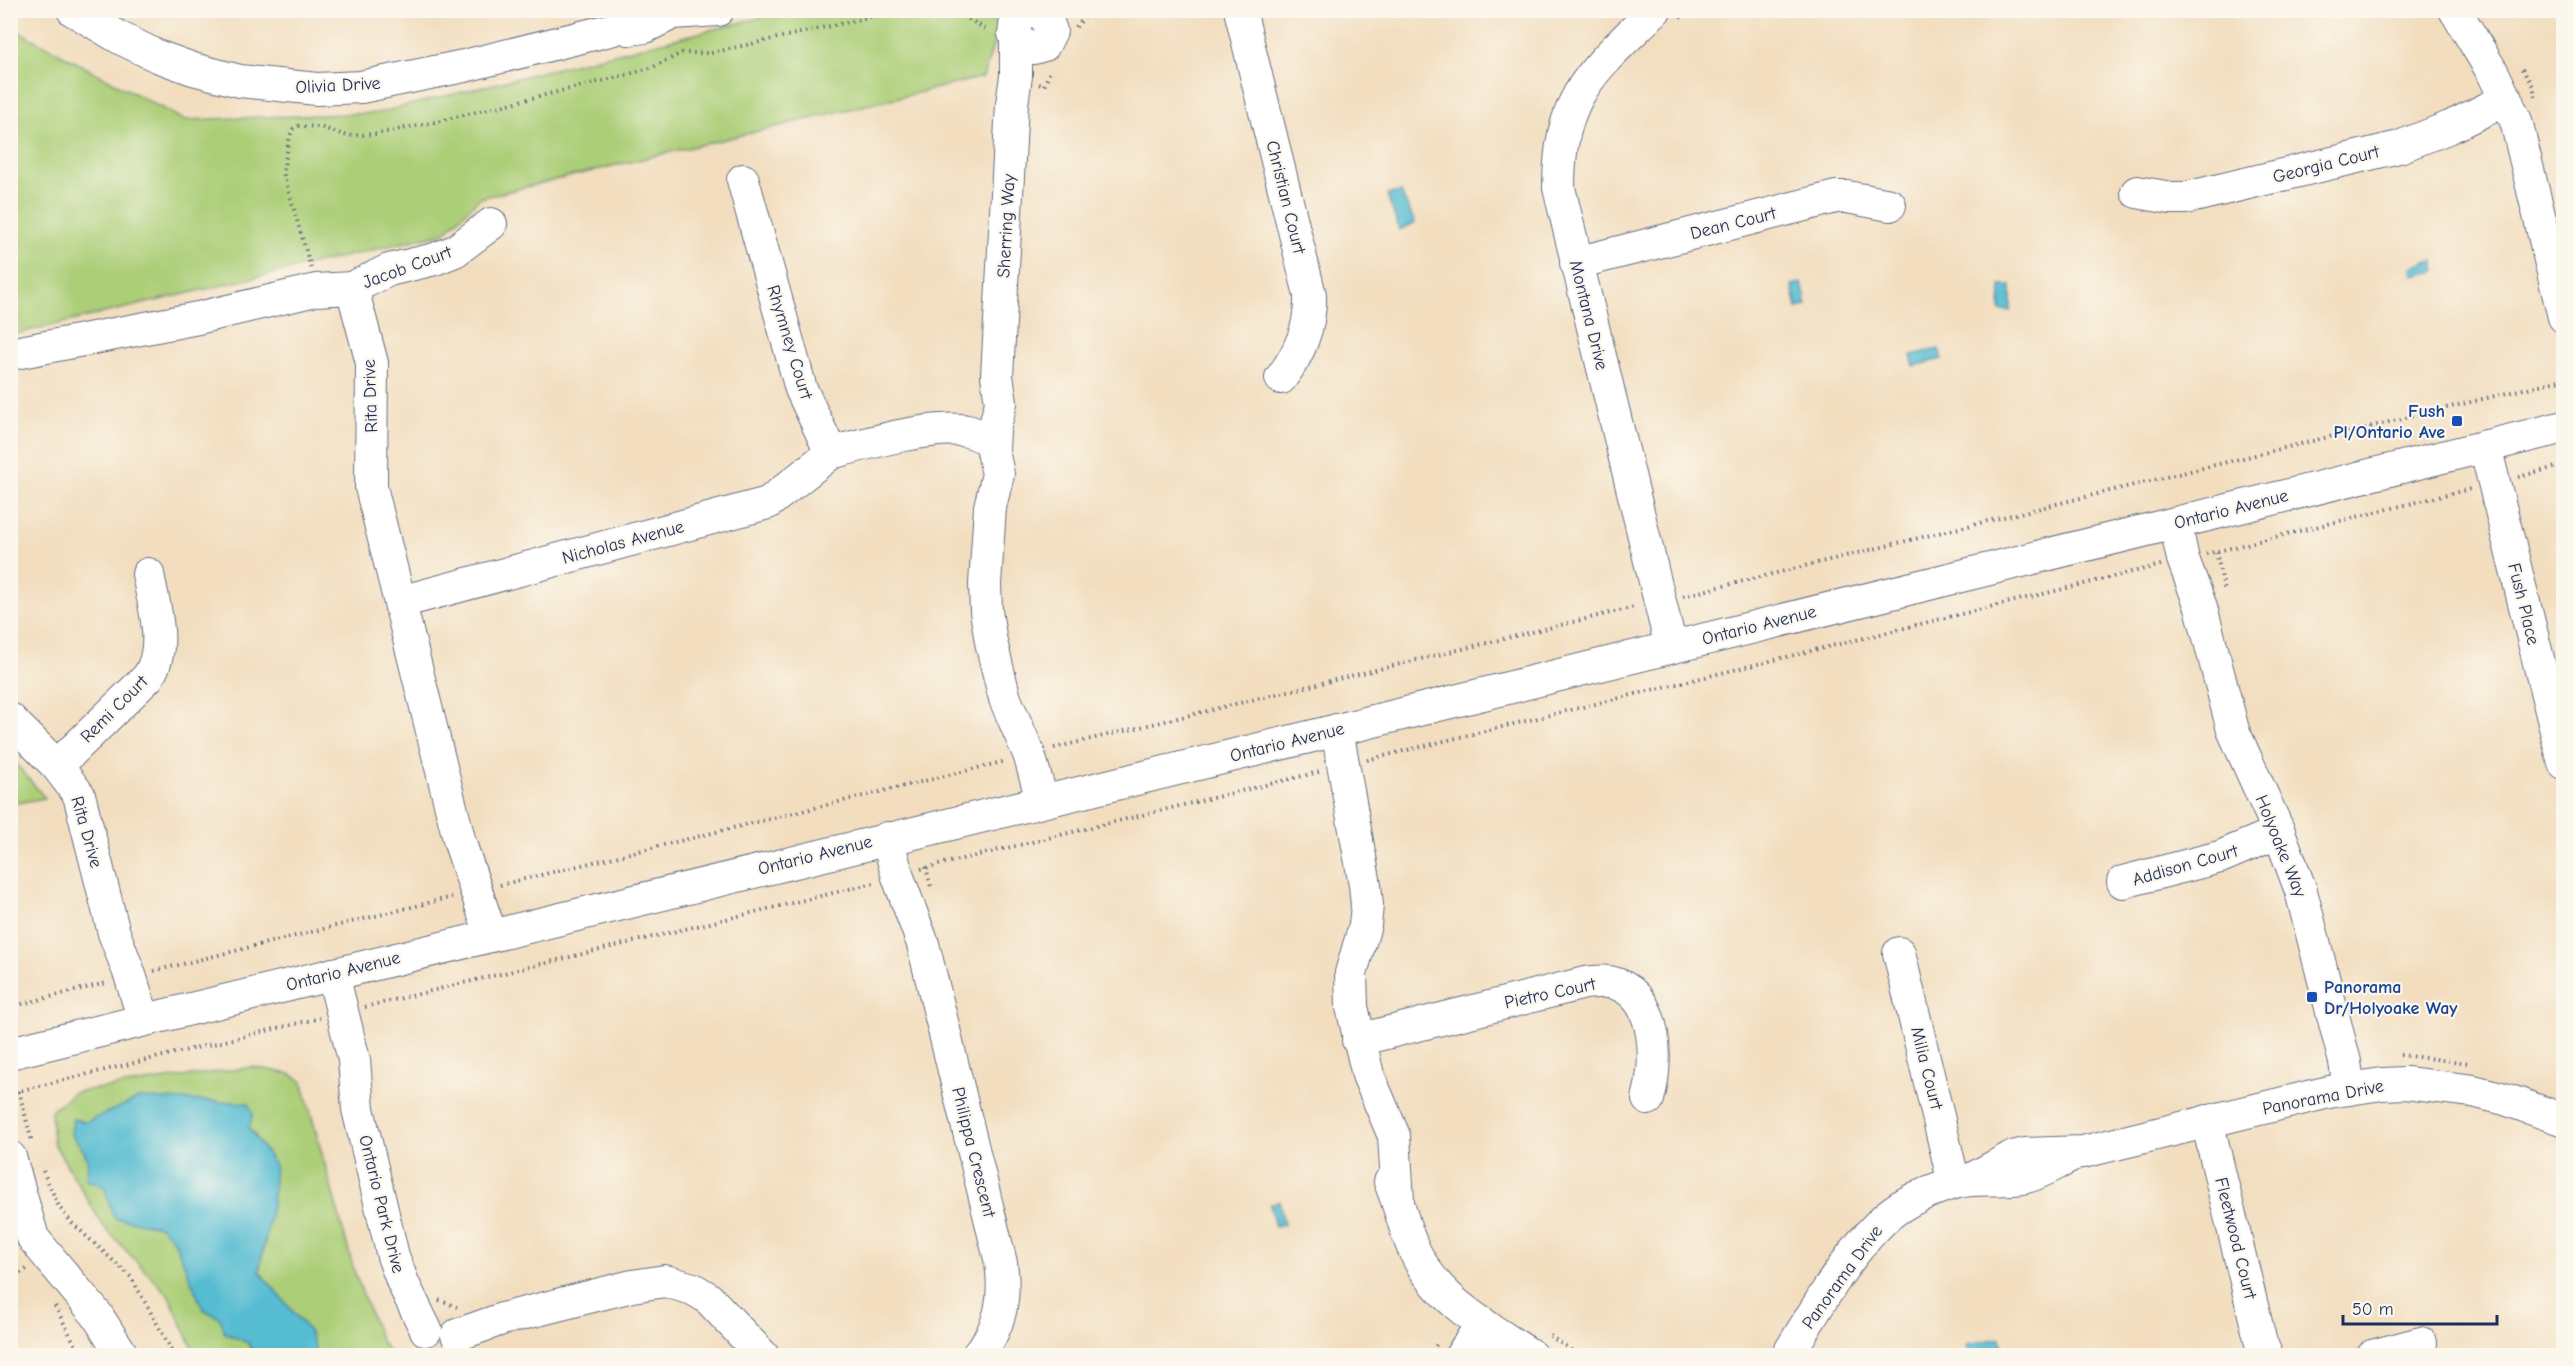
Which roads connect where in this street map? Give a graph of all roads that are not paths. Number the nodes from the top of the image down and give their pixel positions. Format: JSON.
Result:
{"nodes":[{"id":1,"x":73,"y":10,"type":"edge"},
{"id":2,"x":718,"y":10,"type":"edge"},
{"id":3,"x":1240,"y":10,"type":"edge"},
{"id":4,"x":2455,"y":10,"type":"edge"},
{"id":5,"x":666,"y":11,"type":"edge"},
{"id":6,"x":1664,"y":18,"type":"edge"},
{"id":7,"x":1019,"y":21,"type":"edge"},
{"id":8,"x":2507,"y":99,"type":"junction"},
{"id":9,"x":743,"y":180,"type":"dead end"},
{"id":10,"x":2138,"y":192,"type":"dead end"},
{"id":11,"x":1890,"y":205,"type":"dead end"},
{"id":12,"x":491,"y":224,"type":"dead end"},
{"id":13,"x":1576,"y":263,"type":"junction"},
{"id":14,"x":352,"y":288,"type":"junction"},
{"id":15,"x":2564,"y":317,"type":"edge"},
{"id":16,"x":10,"y":354,"type":"edge"},
{"id":17,"x":1281,"y":378,"type":"dead end"},
{"id":18,"x":2564,"y":427,"type":"edge"},
{"id":19,"x":982,"y":440,"type":"junction"},
{"id":20,"x":2485,"y":446,"type":"junction"},
{"id":21,"x":831,"y":453,"type":"junction"},
{"id":22,"x":2181,"y":521,"type":"junction"},
{"id":23,"x":148,"y":574,"type":"dead end"},
{"id":24,"x":400,"y":602,"type":"junction"},
{"id":25,"x":1671,"y":647,"type":"junction"},
{"id":26,"x":10,"y":719,"type":"edge"},
{"id":27,"x":1327,"y":732,"type":"junction"},
{"id":28,"x":2564,"y":763,"type":"edge"},
{"id":29,"x":57,"y":766,"type":"junction"},
{"id":30,"x":1031,"y":803,"type":"junction"},
{"id":31,"x":2279,"y":832,"type":"junction"},
{"id":32,"x":895,"y":836,"type":"junction"},
{"id":33,"x":2123,"y":882,"type":"dead end"},
{"id":34,"x":483,"y":937,"type":"junction"},
{"id":35,"x":1899,"y":953,"type":"dead end"},
{"id":36,"x":323,"y":976,"type":"junction"},
{"id":37,"x":135,"y":1022,"type":"junction"},
{"id":38,"x":1358,"y":1040,"type":"junction"},
{"id":39,"x":10,"y":1053,"type":"edge"},
{"id":40,"x":2349,"y":1089,"type":"junction"},
{"id":41,"x":1648,"y":1099,"type":"dead end"},
{"id":42,"x":2564,"y":1120,"type":"edge"},
{"id":43,"x":2207,"y":1121,"type":"junction"},
{"id":44,"x":21,"y":1156,"type":"edge"},
{"id":45,"x":1962,"y":1181,"type":"junction"},
{"id":46,"x":24,"y":1253,"type":"edge"},
{"id":47,"x":1482,"y":1323,"type":"junction"},
{"id":48,"x":458,"y":1332,"type":"edge"},
{"id":49,"x":423,"y":1343,"type":"edge"},
{"id":50,"x":1537,"y":1343,"type":"edge"},
{"id":51,"x":2421,"y":1343,"type":"dead end"},
{"id":52,"x":123,"y":1356,"type":"edge"},
{"id":53,"x":763,"y":1356,"type":"edge"},
{"id":54,"x":977,"y":1356,"type":"edge"},
{"id":55,"x":1461,"y":1356,"type":"edge"},
{"id":56,"x":1787,"y":1356,"type":"edge"},
{"id":57,"x":2267,"y":1356,"type":"edge"},
{"id":58,"x":2372,"y":1356,"type":"edge"}],
"edges":[{"from":1,"to":5,"type":"street","name":"Olivia Drive"},
{"from":2,"to":5,"type":"street","name":"Olivia Drive"},
{"from":3,"to":17,"type":"street","name":"Christian Court"},
{"from":4,"to":8,"type":"street"},
{"from":6,"to":13,"type":"street","name":"Montana Drive"},
{"from":7,"to":19,"type":"street","name":"Sherring Way"},
{"from":8,"to":10,"type":"street","name":"Georgia Court"},
{"from":8,"to":15,"type":"street"},
{"from":9,"to":21,"type":"street","name":"Rhymney Court"},
{"from":11,"to":13,"type":"street","name":"Dean Court"},
{"from":12,"to":14,"type":"street","name":"Jacob Court"},
{"from":13,"to":25,"type":"street","name":"Montana Drive"},
{"from":14,"to":16,"type":"street"},
{"from":14,"to":24,"type":"street","name":"Rita Drive"},
{"from":18,"to":20,"type":"street","name":"Ontario Avenue"},
{"from":19,"to":21,"type":"street"},
{"from":19,"to":30,"type":"street","name":"Sherring Way"},
{"from":20,"to":22,"type":"street","name":"Ontario Avenue"},
{"from":20,"to":28,"type":"street","name":"Fush Place"},
{"from":21,"to":24,"type":"street","name":"Nicholas Avenue"},
{"from":22,"to":25,"type":"street","name":"Ontario Avenue"},
{"from":22,"to":31,"type":"street","name":"Holyoake Way"},
{"from":23,"to":29,"type":"street","name":"Remi Court"},
{"from":24,"to":34,"type":"street","name":"Rita Drive"},
{"from":25,"to":27,"type":"street","name":"Ontario Avenue"},
{"from":26,"to":29,"type":"street","name":"Rita Drive"},
{"from":27,"to":30,"type":"street","name":"Ontario Avenue"},
{"from":27,"to":38,"type":"street"},
{"from":29,"to":37,"type":"street","name":"Rita Drive"},
{"from":30,"to":32,"type":"street","name":"Ontario Avenue"},
{"from":31,"to":33,"type":"street","name":"Addison Court"},
{"from":31,"to":40,"type":"street","name":"Holyoake Way"},
{"from":32,"to":34,"type":"street","name":"Ontario Avenue"},
{"from":32,"to":54,"type":"street","name":"Philippa Crescent"},
{"from":34,"to":36,"type":"street","name":"Ontario Avenue"},
{"from":35,"to":45,"type":"street","name":"Milia Court"},
{"from":36,"to":37,"type":"street","name":"Ontario Avenue"},
{"from":36,"to":49,"type":"street","name":"Ontario Park Drive"},
{"from":37,"to":39,"type":"street","name":"Ontario Avenue"},
{"from":38,"to":41,"type":"street","name":"Pietro Court"},
{"from":38,"to":47,"type":"street"},
{"from":40,"to":42,"type":"street","name":"Panorama Drive"},
{"from":40,"to":43,"type":"street","name":"Panorama Drive"},
{"from":43,"to":45,"type":"street","name":"Panorama Drive"},
{"from":43,"to":57,"type":"street","name":"Fleetwood Court"},
{"from":44,"to":46,"type":"street"},
{"from":45,"to":56,"type":"street","name":"Panorama Drive"},
{"from":46,"to":52,"type":"street"},
{"from":47,"to":50,"type":"street"},
{"from":47,"to":55,"type":"street"},
{"from":48,"to":49,"type":"street"},
{"from":48,"to":53,"type":"street"},
{"from":51,"to":58,"type":"street"}]}
